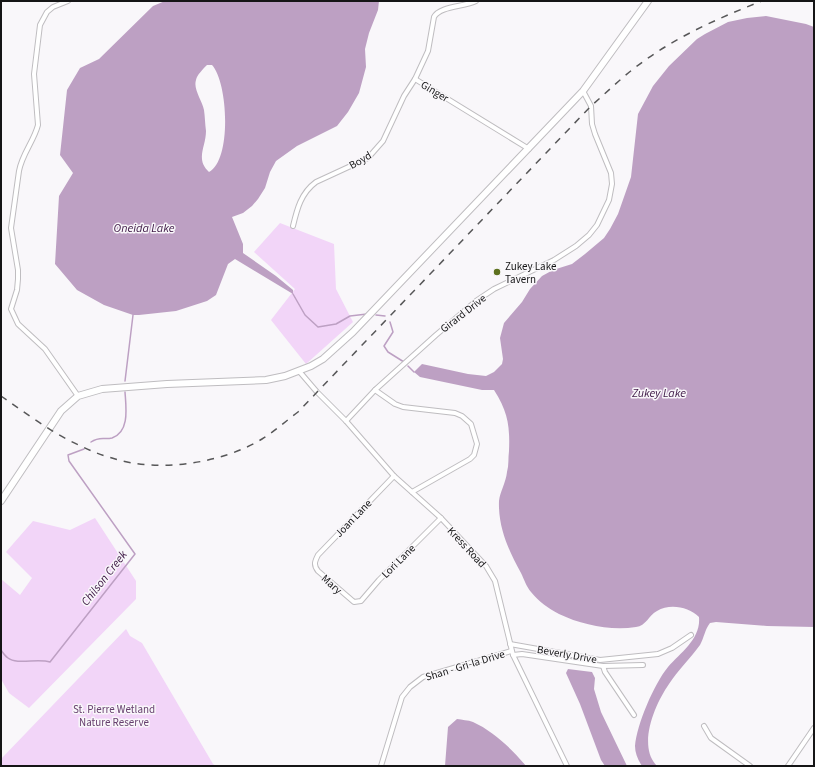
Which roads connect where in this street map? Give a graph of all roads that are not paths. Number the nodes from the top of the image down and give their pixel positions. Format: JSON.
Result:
{"nodes":[{"id":1,"x":68,"y":1,"type":"edge"},
{"id":2,"x":476,"y":1,"type":"edge"},
{"id":3,"x":648,"y":1,"type":"edge"},
{"id":4,"x":415,"y":79,"type":"junction"},
{"id":5,"x":583,"y":91,"type":"junction"},
{"id":6,"x":529,"y":148,"type":"junction"},
{"id":7,"x":293,"y":226,"type":"dead end"},
{"id":8,"x":299,"y":371,"type":"junction"},
{"id":9,"x":375,"y":390,"type":"junction"},
{"id":10,"x":78,"y":396,"type":"junction"},
{"id":11,"x":346,"y":421,"type":"junction"},
{"id":12,"x":394,"y":476,"type":"junction"},
{"id":13,"x":412,"y":492,"type":"junction"},
{"id":14,"x":1,"y":501,"type":"edge"},
{"id":15,"x":441,"y":518,"type":"junction"},
{"id":16,"x":314,"y":562,"type":"joint"},
{"id":17,"x":354,"y":602,"type":"joint"},
{"id":18,"x":691,"y":635,"type":"dead end"},
{"id":19,"x":510,"y":644,"type":"junction"},
{"id":20,"x":512,"y":653,"type":"junction"},
{"id":21,"x":643,"y":665,"type":"dead end"},
{"id":22,"x":603,"y":666,"type":"junction"},
{"id":23,"x":634,"y":715,"type":"dead end"},
{"id":24,"x":704,"y":726,"type":"dead end"},
{"id":25,"x":814,"y":728,"type":"edge"},
{"id":26,"x":381,"y":766,"type":"edge"},
{"id":27,"x":567,"y":766,"type":"edge"},
{"id":28,"x":750,"y":766,"type":"edge"},
{"id":29,"x":788,"y":766,"type":"edge"}],
"edges":[{"from":1,"to":10,"type":"street"},
{"from":2,"to":4,"type":"street","name":"Ginger"},
{"from":3,"to":5,"type":"main road"},
{"from":4,"to":6,"type":"street","name":"Ginger"},
{"from":4,"to":7,"type":"street","name":"Boyd"},
{"from":5,"to":6,"type":"main road"},
{"from":5,"to":9,"type":"street","name":"Girard Drive"},
{"from":6,"to":8,"type":"main road"},
{"from":8,"to":10,"type":"main road"},
{"from":8,"to":11,"type":"street","name":"Kress Road"},
{"from":9,"to":11,"type":"street","name":"Girard Drive"},
{"from":9,"to":13,"type":"street"},
{"from":10,"to":14,"type":"main road"},
{"from":11,"to":12,"type":"street","name":"Kress Road"},
{"from":12,"to":13,"type":"street","name":"Kress Road"},
{"from":12,"to":16,"type":"street","name":"Joan Lane"},
{"from":13,"to":15,"type":"street","name":"Kress Road"},
{"from":15,"to":17,"type":"street","name":"Lori Lane"},
{"from":15,"to":19,"type":"street","name":"Kress Road"},
{"from":16,"to":17,"type":"street","name":"Mary"},
{"from":18,"to":19,"type":"street","name":"Beverly Drive"},
{"from":19,"to":20,"type":"street","name":"Kress Road"},
{"from":20,"to":22,"type":"street","name":"Shan - Gri-la Drive"},
{"from":20,"to":26,"type":"street","name":"Shan - Gri-la Drive"},
{"from":20,"to":27,"type":"street","name":"Kress Road"},
{"from":21,"to":22,"type":"street","name":"Shan - Gri-la Drive"},
{"from":22,"to":23,"type":"street"},
{"from":24,"to":28,"type":"street"},
{"from":25,"to":29,"type":"street"}]}
